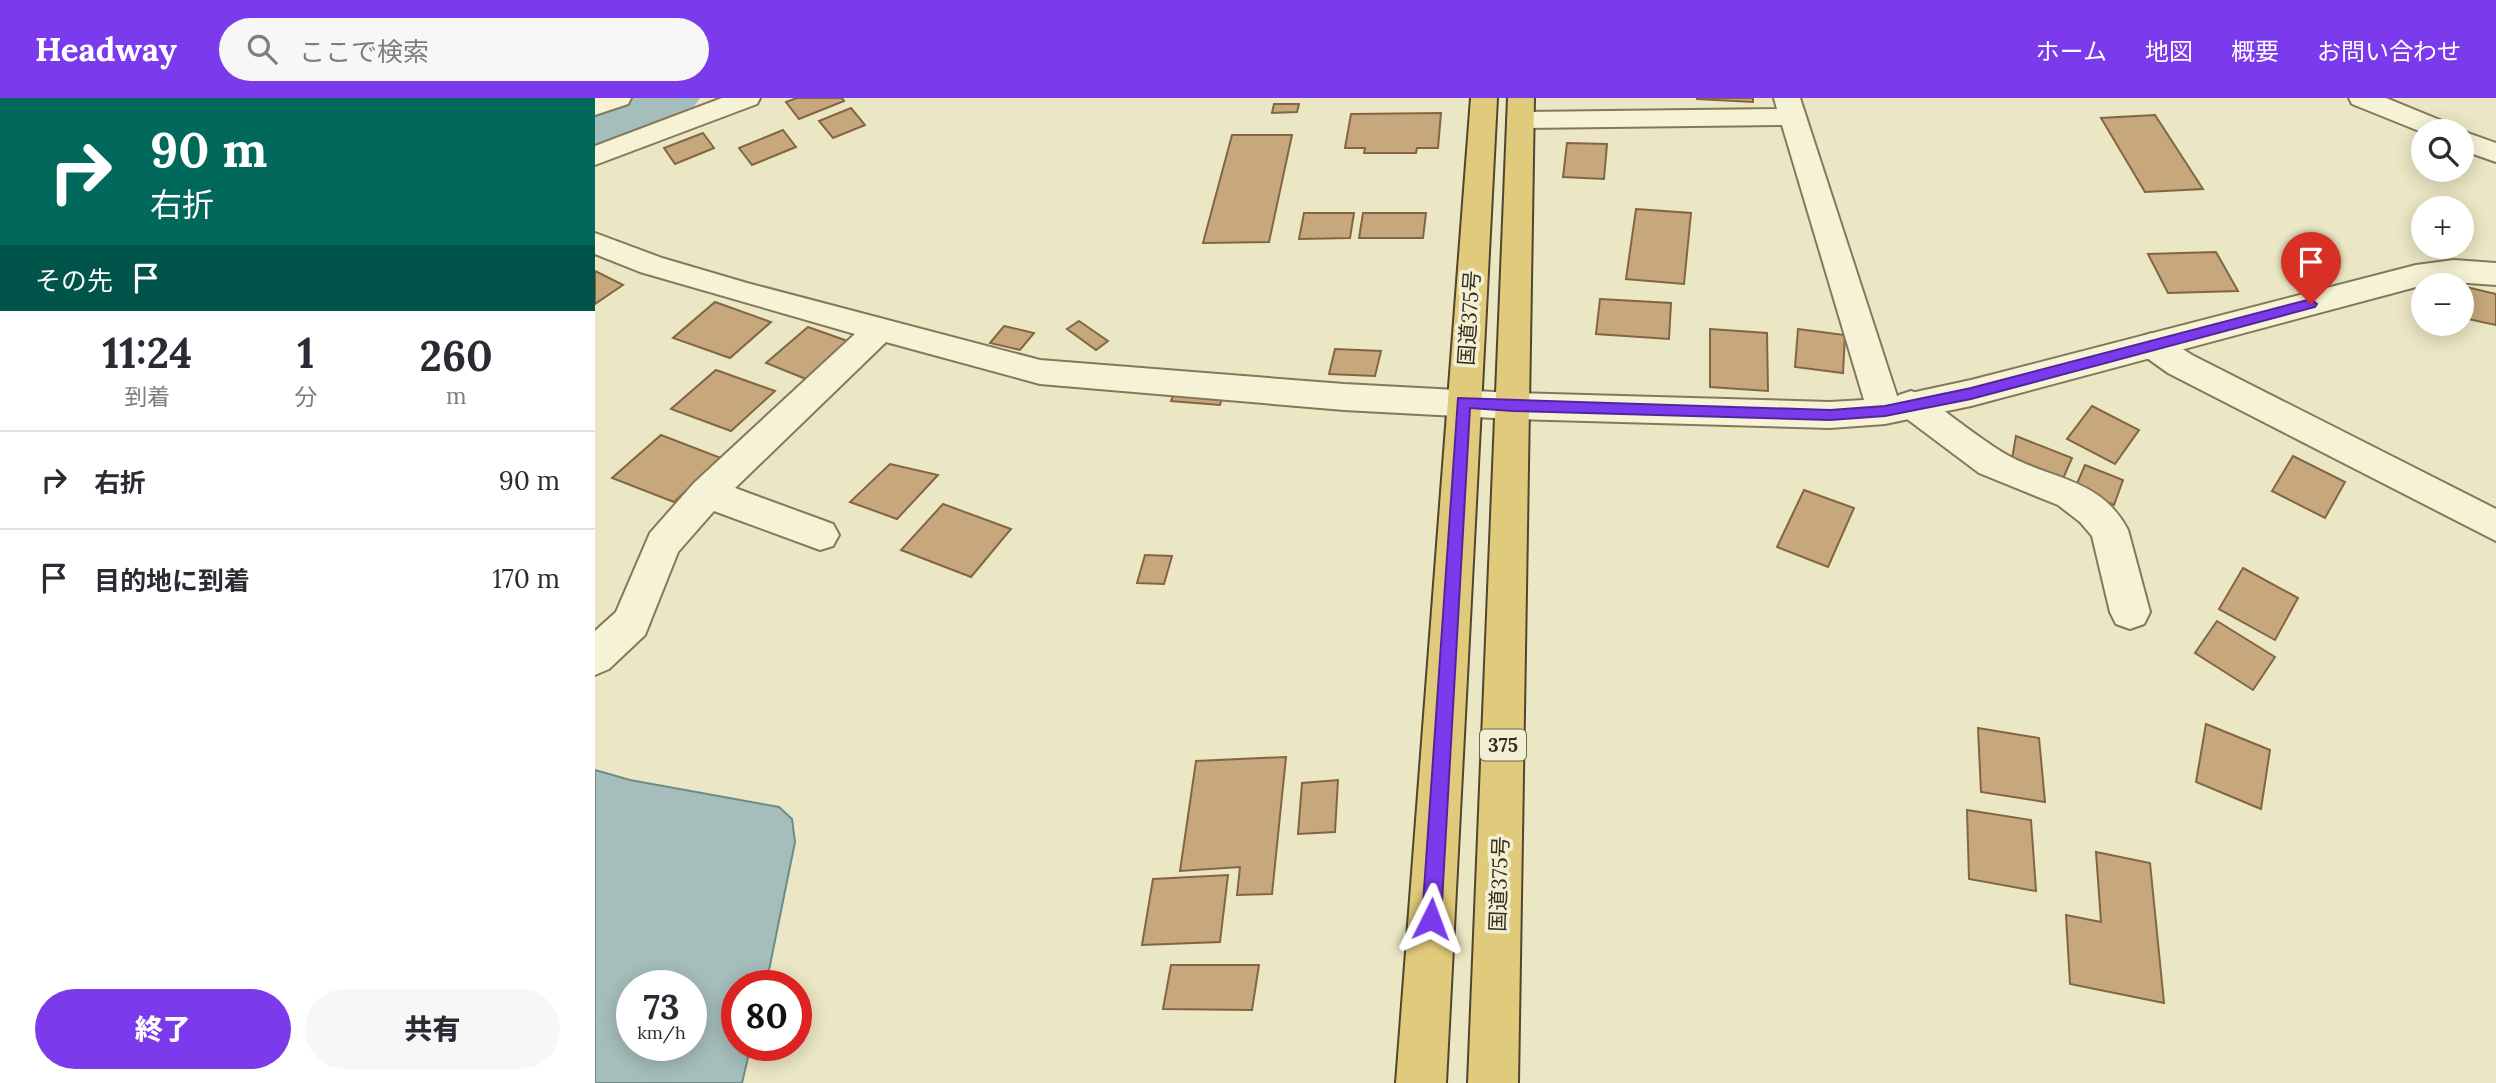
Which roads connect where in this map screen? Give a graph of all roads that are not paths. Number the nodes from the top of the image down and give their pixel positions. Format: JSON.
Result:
{"nodes":[{"id":1,"x":618,"y":98,"type":"edge"},
{"id":2,"x":747,"y":98,"type":"edge"},
{"id":3,"x":1484,"y":98,"type":"edge"},
{"id":4,"x":2362,"y":98,"type":"edge"},
{"id":5,"x":595,"y":107,"type":"edge"},
{"id":6,"x":1790,"y":108,"type":"edge"},
{"id":7,"x":1521,"y":109,"type":"edge"},
{"id":8,"x":2413,"y":119,"type":"edge"},
{"id":9,"x":2474,"y":144,"type":"edge"},
{"id":10,"x":2496,"y":152,"type":"edge"},
{"id":11,"x":595,"y":156,"type":"edge"},
{"id":12,"x":595,"y":243,"type":"edge"},
{"id":13,"x":2496,"y":274,"type":"edge"},
{"id":14,"x":881,"y":328,"type":"junction"},
{"id":15,"x":2152,"y":345,"type":"junction"},
{"id":16,"x":1463,"y":402,"type":"junction"},
{"id":17,"x":1513,"y":406,"type":"junction"},
{"id":18,"x":1898,"y":407,"type":"junction"},
{"id":19,"x":707,"y":493,"type":"junction"},
{"id":20,"x":2496,"y":526,"type":"edge"},
{"id":21,"x":820,"y":535,"type":"dead end"},
{"id":22,"x":2130,"y":612,"type":"dead end"},
{"id":23,"x":595,"y":657,"type":"edge"},
{"id":24,"x":1422,"y":1083,"type":"edge"},
{"id":25,"x":1493,"y":1083,"type":"edge"}],
"edges":[{"from":1,"to":5,"type":"street"},
{"from":2,"to":11,"type":"street"},
{"from":3,"to":16,"type":"highway","name":"国道375号"},
{"from":4,"to":8,"type":"street"},
{"from":6,"to":7,"type":"street"},
{"from":6,"to":18,"type":"street"},
{"from":7,"to":17,"type":"highway","name":"国道375号","number":"375"},
{"from":9,"to":10,"type":"street"},
{"from":12,"to":14,"type":"street"},
{"from":13,"to":15,"type":"street"},
{"from":14,"to":16,"type":"street"},
{"from":14,"to":19,"type":"street"},
{"from":15,"to":18,"type":"street"},
{"from":15,"to":20,"type":"street"},
{"from":16,"to":17,"type":"street"},
{"from":16,"to":24,"type":"highway","name":"国道375号"},
{"from":17,"to":18,"type":"street"},
{"from":17,"to":25,"type":"highway","name":"国道375号","number":"375"},
{"from":18,"to":22,"type":"street"},
{"from":19,"to":21,"type":"street"},
{"from":19,"to":23,"type":"street"}]}
